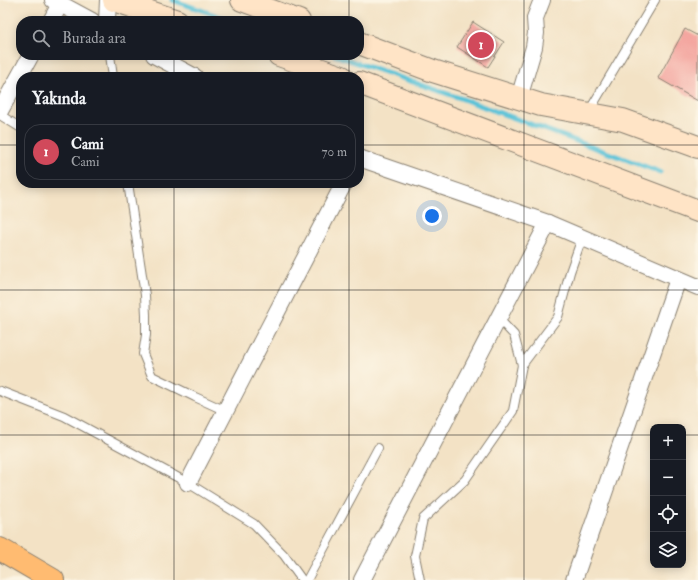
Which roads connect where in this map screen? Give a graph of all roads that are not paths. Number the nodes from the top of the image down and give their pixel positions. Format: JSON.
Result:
{"nodes":[{"id":1,"x":108,"y":0,"type":"edge"},
{"id":2,"x":114,"y":0,"type":"edge"},
{"id":3,"x":242,"y":0,"type":"edge"},
{"id":4,"x":542,"y":0,"type":"edge"},
{"id":5,"x":655,"y":0,"type":"edge"},
{"id":6,"x":57,"y":2,"type":"edge"},
{"id":7,"x":53,"y":16,"type":"edge"},
{"id":8,"x":83,"y":16,"type":"edge"},
{"id":9,"x":107,"y":16,"type":"edge"},
{"id":10,"x":162,"y":16,"type":"edge"},
{"id":11,"x":285,"y":16,"type":"edge"},
{"id":12,"x":364,"y":45,"type":"edge"},
{"id":13,"x":28,"y":60,"type":"edge"},
{"id":14,"x":111,"y":60,"type":"edge"},
{"id":15,"x":163,"y":60,"type":"edge"},
{"id":16,"x":293,"y":60,"type":"edge"},
{"id":17,"x":22,"y":72,"type":"edge"},
{"id":18,"x":112,"y":72,"type":"edge"},
{"id":19,"x":186,"y":72,"type":"edge"},
{"id":20,"x":328,"y":72,"type":"edge"},
{"id":21,"x":16,"y":82,"type":"edge"},
{"id":22,"x":364,"y":85,"type":"edge"},
{"id":23,"x":519,"y":98,"type":"junction"},
{"id":24,"x":0,"y":111,"type":"edge"},
{"id":25,"x":588,"y":113,"type":"junction"},
{"id":26,"x":0,"y":115,"type":"edge"},
{"id":27,"x":16,"y":125,"type":"edge"},
{"id":28,"x":698,"y":147,"type":"edge"},
{"id":29,"x":364,"y":160,"type":"edge"},
{"id":30,"x":129,"y":188,"type":"edge"},
{"id":31,"x":341,"y":188,"type":"edge"},
{"id":32,"x":698,"y":211,"type":"edge"},
{"id":33,"x":548,"y":223,"type":"junction"},
{"id":34,"x":582,"y":238,"type":"junction"},
{"id":35,"x":678,"y":278,"type":"junction"},
{"id":36,"x":698,"y":287,"type":"edge"},
{"id":37,"x":498,"y":318,"type":"junction"},
{"id":38,"x":522,"y":365,"type":"junction"},
{"id":39,"x":0,"y":391,"type":"edge"},
{"id":40,"x":226,"y":411,"type":"junction"},
{"id":41,"x":378,"y":448,"type":"dead end"},
{"id":42,"x":188,"y":483,"type":"junction"},
{"id":43,"x":0,"y":549,"type":"edge"},
{"id":44,"x":52,"y":580,"type":"edge"},
{"id":45,"x":302,"y":580,"type":"edge"},
{"id":46,"x":307,"y":580,"type":"edge"},
{"id":47,"x":362,"y":580,"type":"edge"},
{"id":48,"x":420,"y":580,"type":"edge"},
{"id":49,"x":574,"y":580,"type":"edge"}],
"edges":[{"from":1,"to":9,"type":"street"},
{"from":2,"to":10,"type":"main road"},
{"from":3,"to":11,"type":"main road"},
{"from":4,"to":23,"type":"street"},
{"from":5,"to":25,"type":"lane"},
{"from":6,"to":7,"type":"street"},
{"from":6,"to":8,"type":"street"},
{"from":12,"to":23,"type":"main road"},
{"from":13,"to":17,"type":"street"},
{"from":14,"to":18,"type":"lane"},
{"from":15,"to":19,"type":"street"},
{"from":16,"to":20,"type":"main road"},
{"from":21,"to":24,"type":"street"},
{"from":22,"to":32,"type":"main road"},
{"from":23,"to":25,"type":"main road"},
{"from":25,"to":28,"type":"main road"},
{"from":26,"to":27,"type":"lane"},
{"from":29,"to":33,"type":"street"},
{"from":30,"to":40,"type":"lane"},
{"from":31,"to":40,"type":"street"},
{"from":33,"to":34,"type":"street"},
{"from":33,"to":37,"type":"street"},
{"from":34,"to":35,"type":"street"},
{"from":34,"to":38,"type":"lane"},
{"from":35,"to":36,"type":"street"},
{"from":35,"to":49,"type":"street"},
{"from":37,"to":38,"type":"lane"},
{"from":37,"to":47,"type":"street"},
{"from":38,"to":48,"type":"lane"},
{"from":39,"to":42,"type":"lane"},
{"from":40,"to":42,"type":"street"},
{"from":41,"to":46,"type":"lane"},
{"from":42,"to":45,"type":"lane"},
{"from":43,"to":44,"type":"main road"}]}
